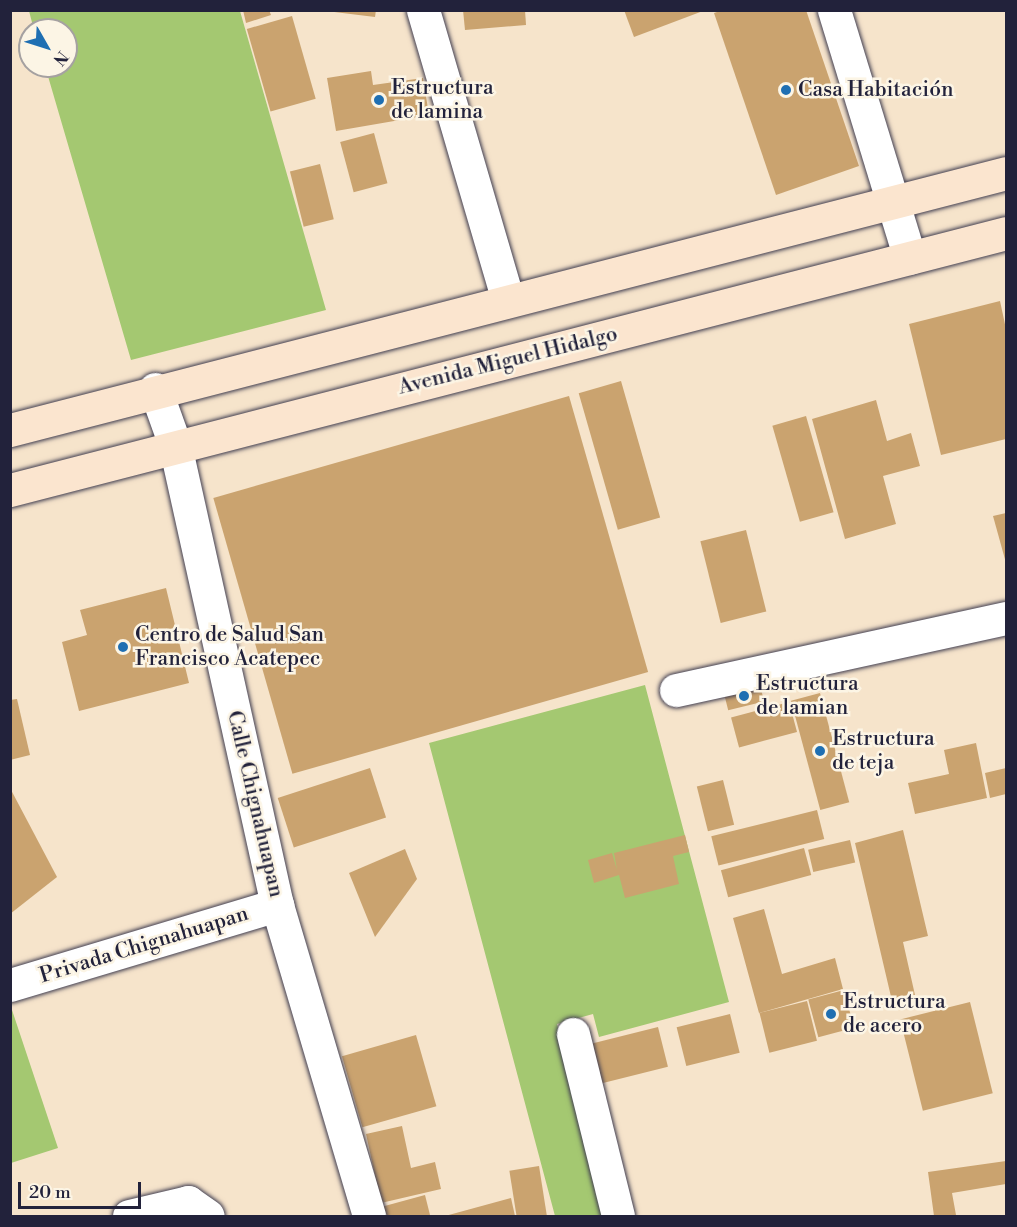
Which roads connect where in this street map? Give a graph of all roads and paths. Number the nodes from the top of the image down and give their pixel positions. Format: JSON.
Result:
{"nodes":[{"id":1,"x":423,"y":10,"type":"edge"},
{"id":2,"x":834,"y":10,"type":"edge"},
{"id":3,"x":1006,"y":173,"type":"edge"},
{"id":4,"x":891,"y":204,"type":"junction"},
{"id":5,"x":1005,"y":238,"type":"edge"},
{"id":6,"x":910,"y":258,"type":"junction"},
{"id":7,"x":508,"y":301,"type":"junction"},
{"id":8,"x":155,"y":389,"type":"junction"},
{"id":9,"x":10,"y":430,"type":"edge"},
{"id":10,"x":175,"y":445,"type":"junction"},
{"id":11,"x":10,"y":490,"type":"edge"},
{"id":12,"x":1006,"y":618,"type":"edge"},
{"id":13,"x":676,"y":690,"type":"dead end"},
{"id":14,"x":277,"y":905,"type":"junction"},
{"id":15,"x":10,"y":985,"type":"edge"},
{"id":16,"x":573,"y":1034,"type":"dead end"},
{"id":17,"x":129,"y":1216,"type":"edge"},
{"id":18,"x":208,"y":1216,"type":"edge"},
{"id":19,"x":369,"y":1216,"type":"edge"},
{"id":20,"x":618,"y":1216,"type":"edge"}],
"edges":[{"from":1,"to":7,"type":"street"},
{"from":2,"to":4,"type":"street"},
{"from":3,"to":4,"type":"main road"},
{"from":4,"to":6,"type":"street"},
{"from":4,"to":7,"type":"main road"},
{"from":5,"to":6,"type":"main road","name":"Avenida Miguel Hidalgo"},
{"from":6,"to":10,"type":"main road","name":"Avenida Miguel Hidalgo"},
{"from":7,"to":8,"type":"main road"},
{"from":8,"to":9,"type":"main road"},
{"from":8,"to":10,"type":"street","name":"Calle Chignahuapan"},
{"from":10,"to":11,"type":"main road","name":"Avenida Miguel Hidalgo"},
{"from":10,"to":14,"type":"street","name":"Calle Chignahuapan"},
{"from":12,"to":13,"type":"street"},
{"from":14,"to":15,"type":"street","name":"Privada Chignahuapan"},
{"from":14,"to":19,"type":"street","name":"Calle Chignahuapan"},
{"from":16,"to":20,"type":"street"},
{"from":17,"to":18,"type":"street"}]}
